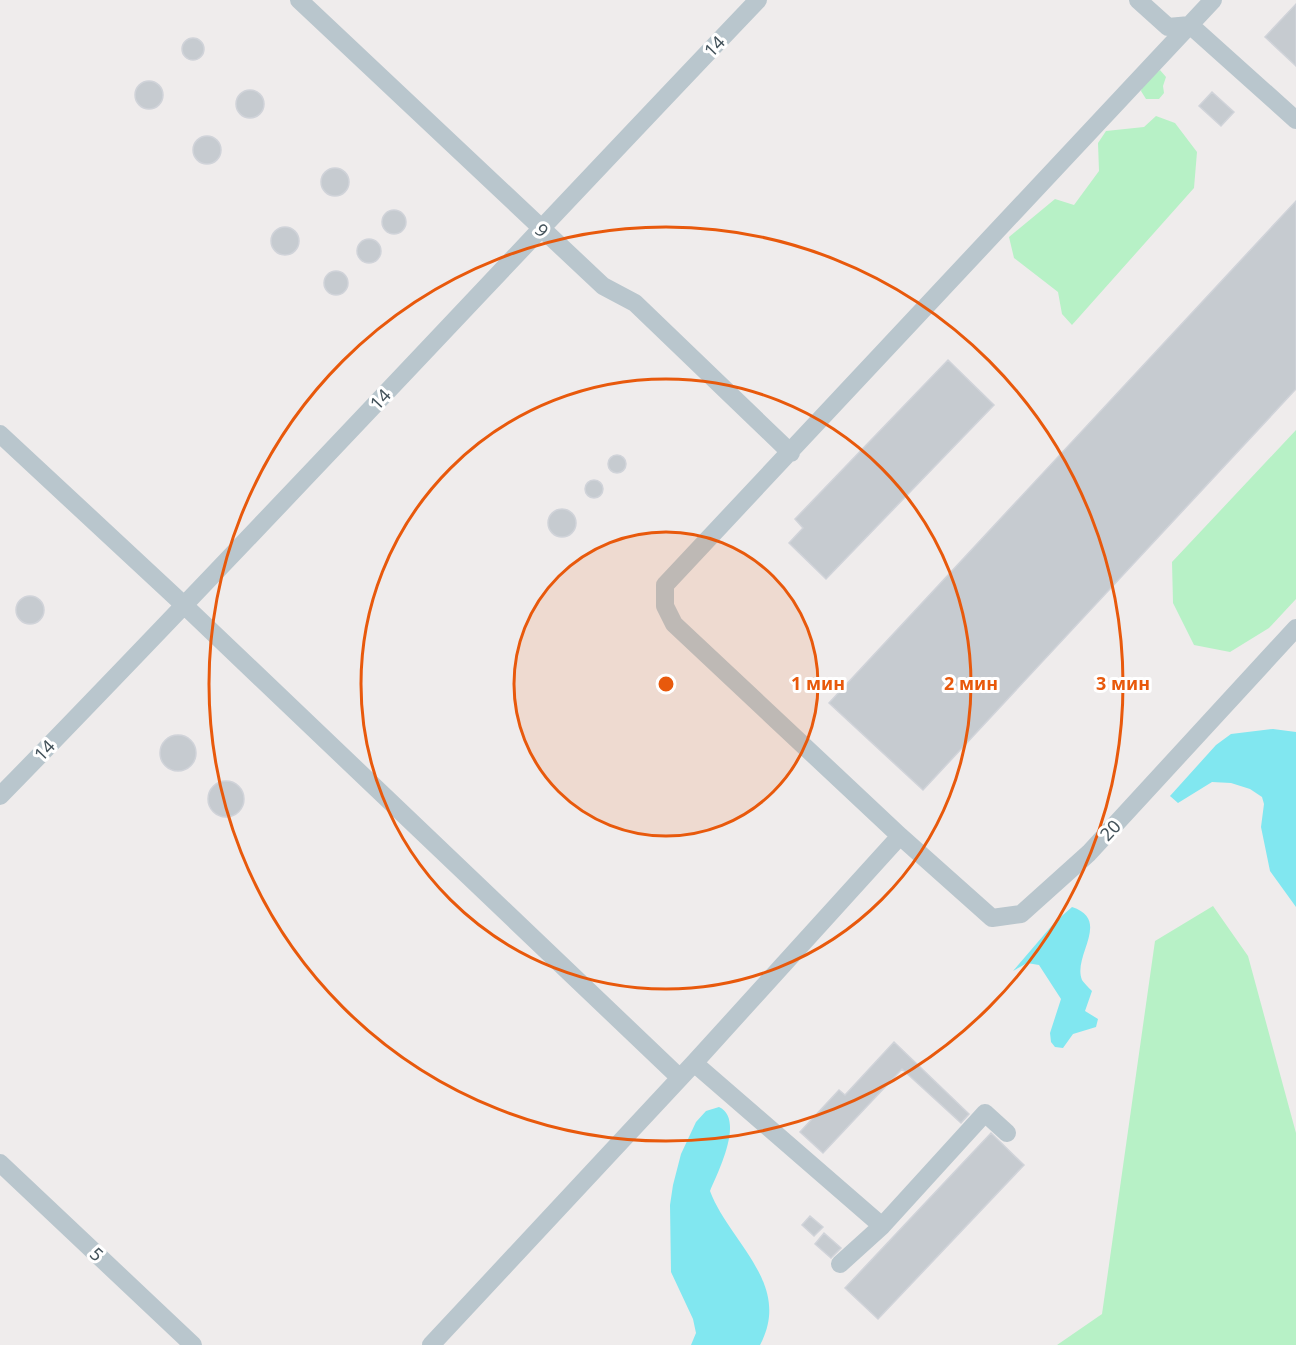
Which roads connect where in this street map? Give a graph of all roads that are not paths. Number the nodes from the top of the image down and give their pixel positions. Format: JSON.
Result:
{"nodes":[{"id":1,"x":298,"y":0,"type":"edge"},
{"id":2,"x":758,"y":0,"type":"edge"},
{"id":3,"x":1138,"y":0,"type":"edge"},
{"id":4,"x":1213,"y":0,"type":"edge"},
{"id":5,"x":1190,"y":25,"type":"junction"},
{"id":6,"x":1296,"y":120,"type":"edge"},
{"id":7,"x":540,"y":228,"type":"junction"},
{"id":8,"x":0,"y":434,"type":"edge"},
{"id":9,"x":791,"y":453,"type":"junction"},
{"id":10,"x":185,"y":606,"type":"junction"},
{"id":11,"x":1296,"y":628,"type":"edge"},
{"id":12,"x":0,"y":796,"type":"edge"},
{"id":13,"x":900,"y":836,"type":"junction"},
{"id":14,"x":694,"y":1063,"type":"junction"},
{"id":15,"x":680,"y":1078,"type":"junction"},
{"id":16,"x":1007,"y":1133,"type":"dead end"},
{"id":17,"x":0,"y":1163,"type":"edge"},
{"id":18,"x":882,"y":1226,"type":"junction"},
{"id":19,"x":840,"y":1264,"type":"dead end"},
{"id":20,"x":193,"y":1345,"type":"edge"},
{"id":21,"x":431,"y":1345,"type":"edge"}],
"edges":[{"from":1,"to":7,"type":"lane","name":"9","number":"9"},
{"from":2,"to":7,"type":"lane","name":"14","number":"14"},
{"from":3,"to":5,"type":"lane"},
{"from":4,"to":5,"type":"lane","name":"20"},
{"from":5,"to":6,"type":"lane"},
{"from":5,"to":9,"type":"lane","name":"20"},
{"from":7,"to":9,"type":"lane","name":"9","number":"9"},
{"from":7,"to":10,"type":"lane","name":"14","number":"14"},
{"from":8,"to":10,"type":"lane"},
{"from":9,"to":13,"type":"lane","name":"20"},
{"from":10,"to":12,"type":"lane","name":"14","number":"14"},
{"from":10,"to":15,"type":"lane"},
{"from":11,"to":13,"type":"lane","name":"20","number":"20"},
{"from":13,"to":14,"type":"lane"},
{"from":14,"to":15,"type":"lane"},
{"from":14,"to":18,"type":"lane"},
{"from":15,"to":21,"type":"lane"},
{"from":16,"to":18,"type":"lane"},
{"from":17,"to":20,"type":"lane","name":"5","number":"5"},
{"from":18,"to":19,"type":"lane"}]}
